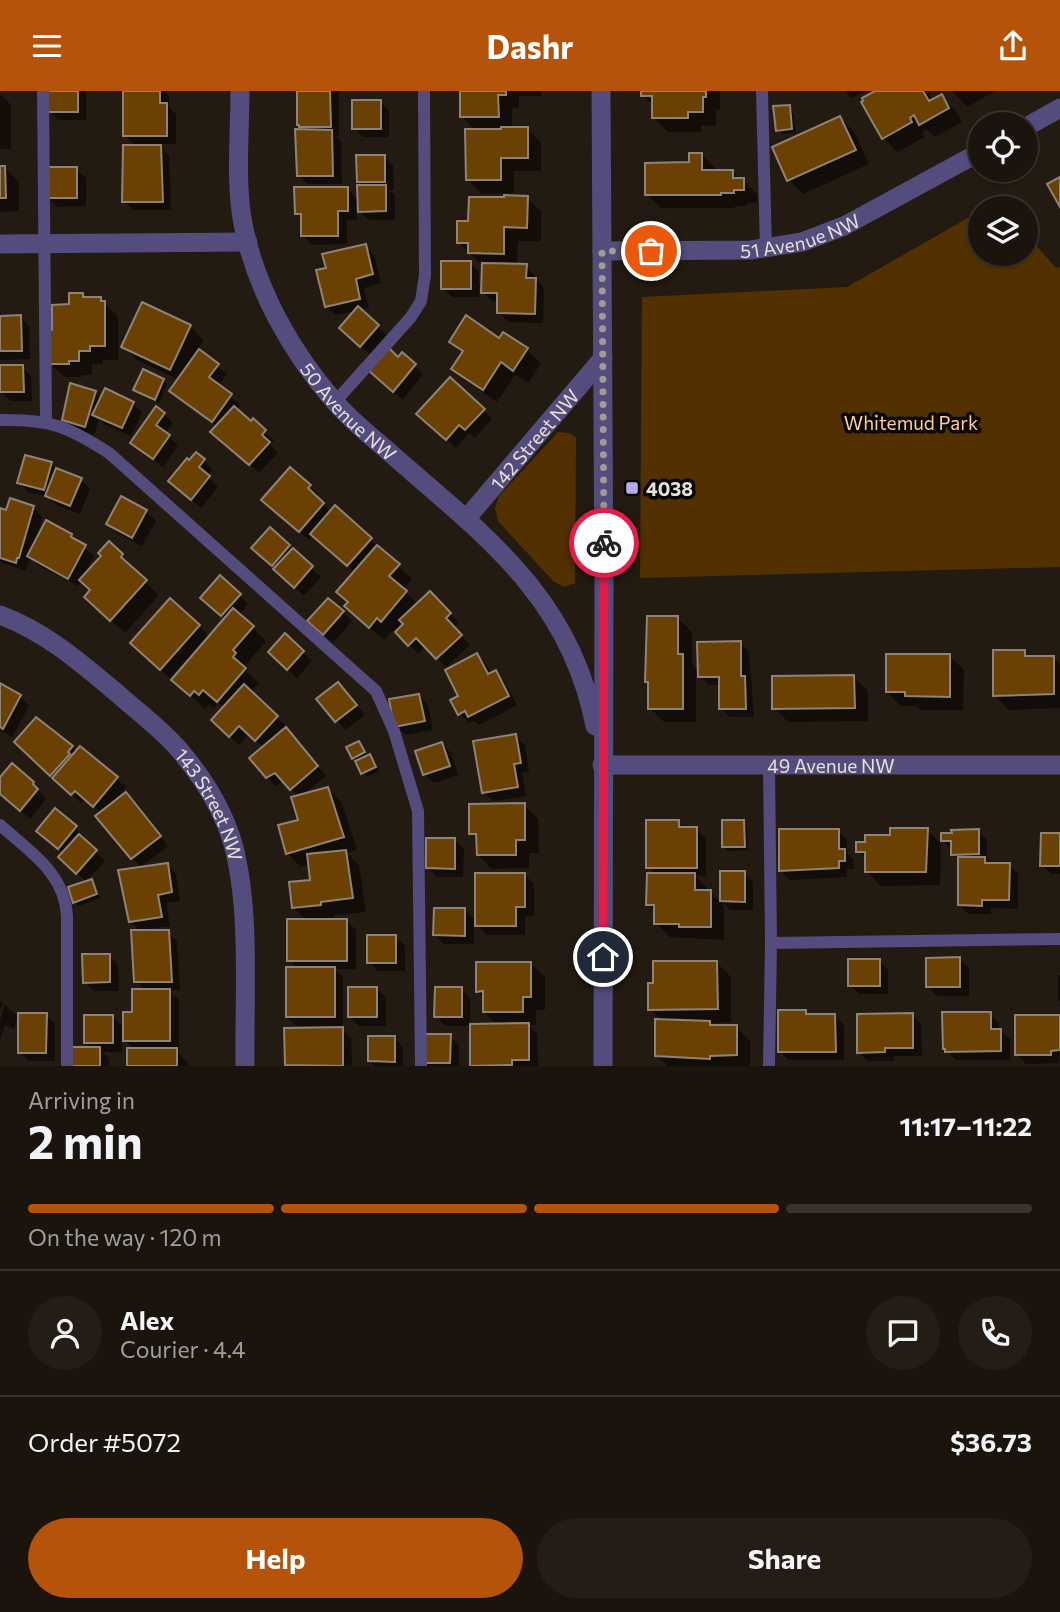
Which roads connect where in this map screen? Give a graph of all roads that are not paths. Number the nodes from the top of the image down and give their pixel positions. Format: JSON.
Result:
{"nodes":[{"id":1,"x":43,"y":91,"type":"edge"},
{"id":2,"x":240,"y":91,"type":"edge"},
{"id":3,"x":424,"y":91,"type":"edge"},
{"id":4,"x":601,"y":91,"type":"edge"},
{"id":5,"x":762,"y":91,"type":"edge"},
{"id":6,"x":1060,"y":108,"type":"edge"},
{"id":7,"x":1038,"y":120,"type":"edge"},
{"id":8,"x":968,"y":159,"type":"edge"},
{"id":9,"x":248,"y":242,"type":"junction"},
{"id":10,"x":0,"y":244,"type":"edge"},
{"id":11,"x":46,"y":244,"type":"junction"},
{"id":12,"x":766,"y":250,"type":"junction"},
{"id":13,"x":602,"y":251,"type":"junction"},
{"id":14,"x":603,"y":358,"type":"junction"},
{"id":15,"x":335,"y":402,"type":"junction"},
{"id":16,"x":0,"y":420,"type":"edge"},
{"id":17,"x":46,"y":422,"type":"junction"},
{"id":18,"x":466,"y":519,"type":"junction"},
{"id":19,"x":0,"y":615,"type":"edge"},
{"id":20,"x":769,"y":764,"type":"junction"},
{"id":21,"x":602,"y":765,"type":"junction"},
{"id":22,"x":1060,"y":765,"type":"edge"},
{"id":23,"x":0,"y":825,"type":"edge"},
{"id":24,"x":1060,"y":939,"type":"edge"},
{"id":25,"x":771,"y":943,"type":"junction"},
{"id":26,"x":67,"y":1066,"type":"edge"},
{"id":27,"x":245,"y":1066,"type":"edge"},
{"id":28,"x":421,"y":1066,"type":"edge"},
{"id":29,"x":603,"y":1066,"type":"edge"},
{"id":30,"x":769,"y":1066,"type":"edge"}],
"edges":[{"from":1,"to":11,"type":"lane"},
{"from":2,"to":9,"type":"street"},
{"from":3,"to":15,"type":"lane"},
{"from":4,"to":13,"type":"street","name":"142 Street NW"},
{"from":5,"to":12,"type":"lane"},
{"from":6,"to":7,"type":"street"},
{"from":8,"to":12,"type":"street","name":"51 Avenue NW"},
{"from":9,"to":11,"type":"street"},
{"from":9,"to":15,"type":"street","name":"50 Avenue NW"},
{"from":10,"to":11,"type":"street"},
{"from":11,"to":17,"type":"lane"},
{"from":12,"to":13,"type":"street","name":"51 Avenue NW"},
{"from":13,"to":14,"type":"street","name":"142 Street NW"},
{"from":14,"to":18,"type":"street","name":"142 Street NW"},
{"from":14,"to":21,"type":"street","name":"142 Street NW"},
{"from":15,"to":18,"type":"street","name":"50 Avenue NW"},
{"from":16,"to":17,"type":"lane"},
{"from":17,"to":28,"type":"lane"},
{"from":18,"to":21,"type":"street","name":"50 Avenue NW"},
{"from":19,"to":27,"type":"street","name":"143 Street NW"},
{"from":20,"to":21,"type":"street","name":"49 Avenue NW"},
{"from":20,"to":22,"type":"street","name":"49 Avenue NW"},
{"from":20,"to":25,"type":"lane"},
{"from":21,"to":29,"type":"street","name":"142 Street NW"},
{"from":23,"to":26,"type":"lane"},
{"from":24,"to":25,"type":"lane"},
{"from":25,"to":30,"type":"lane"}]}
